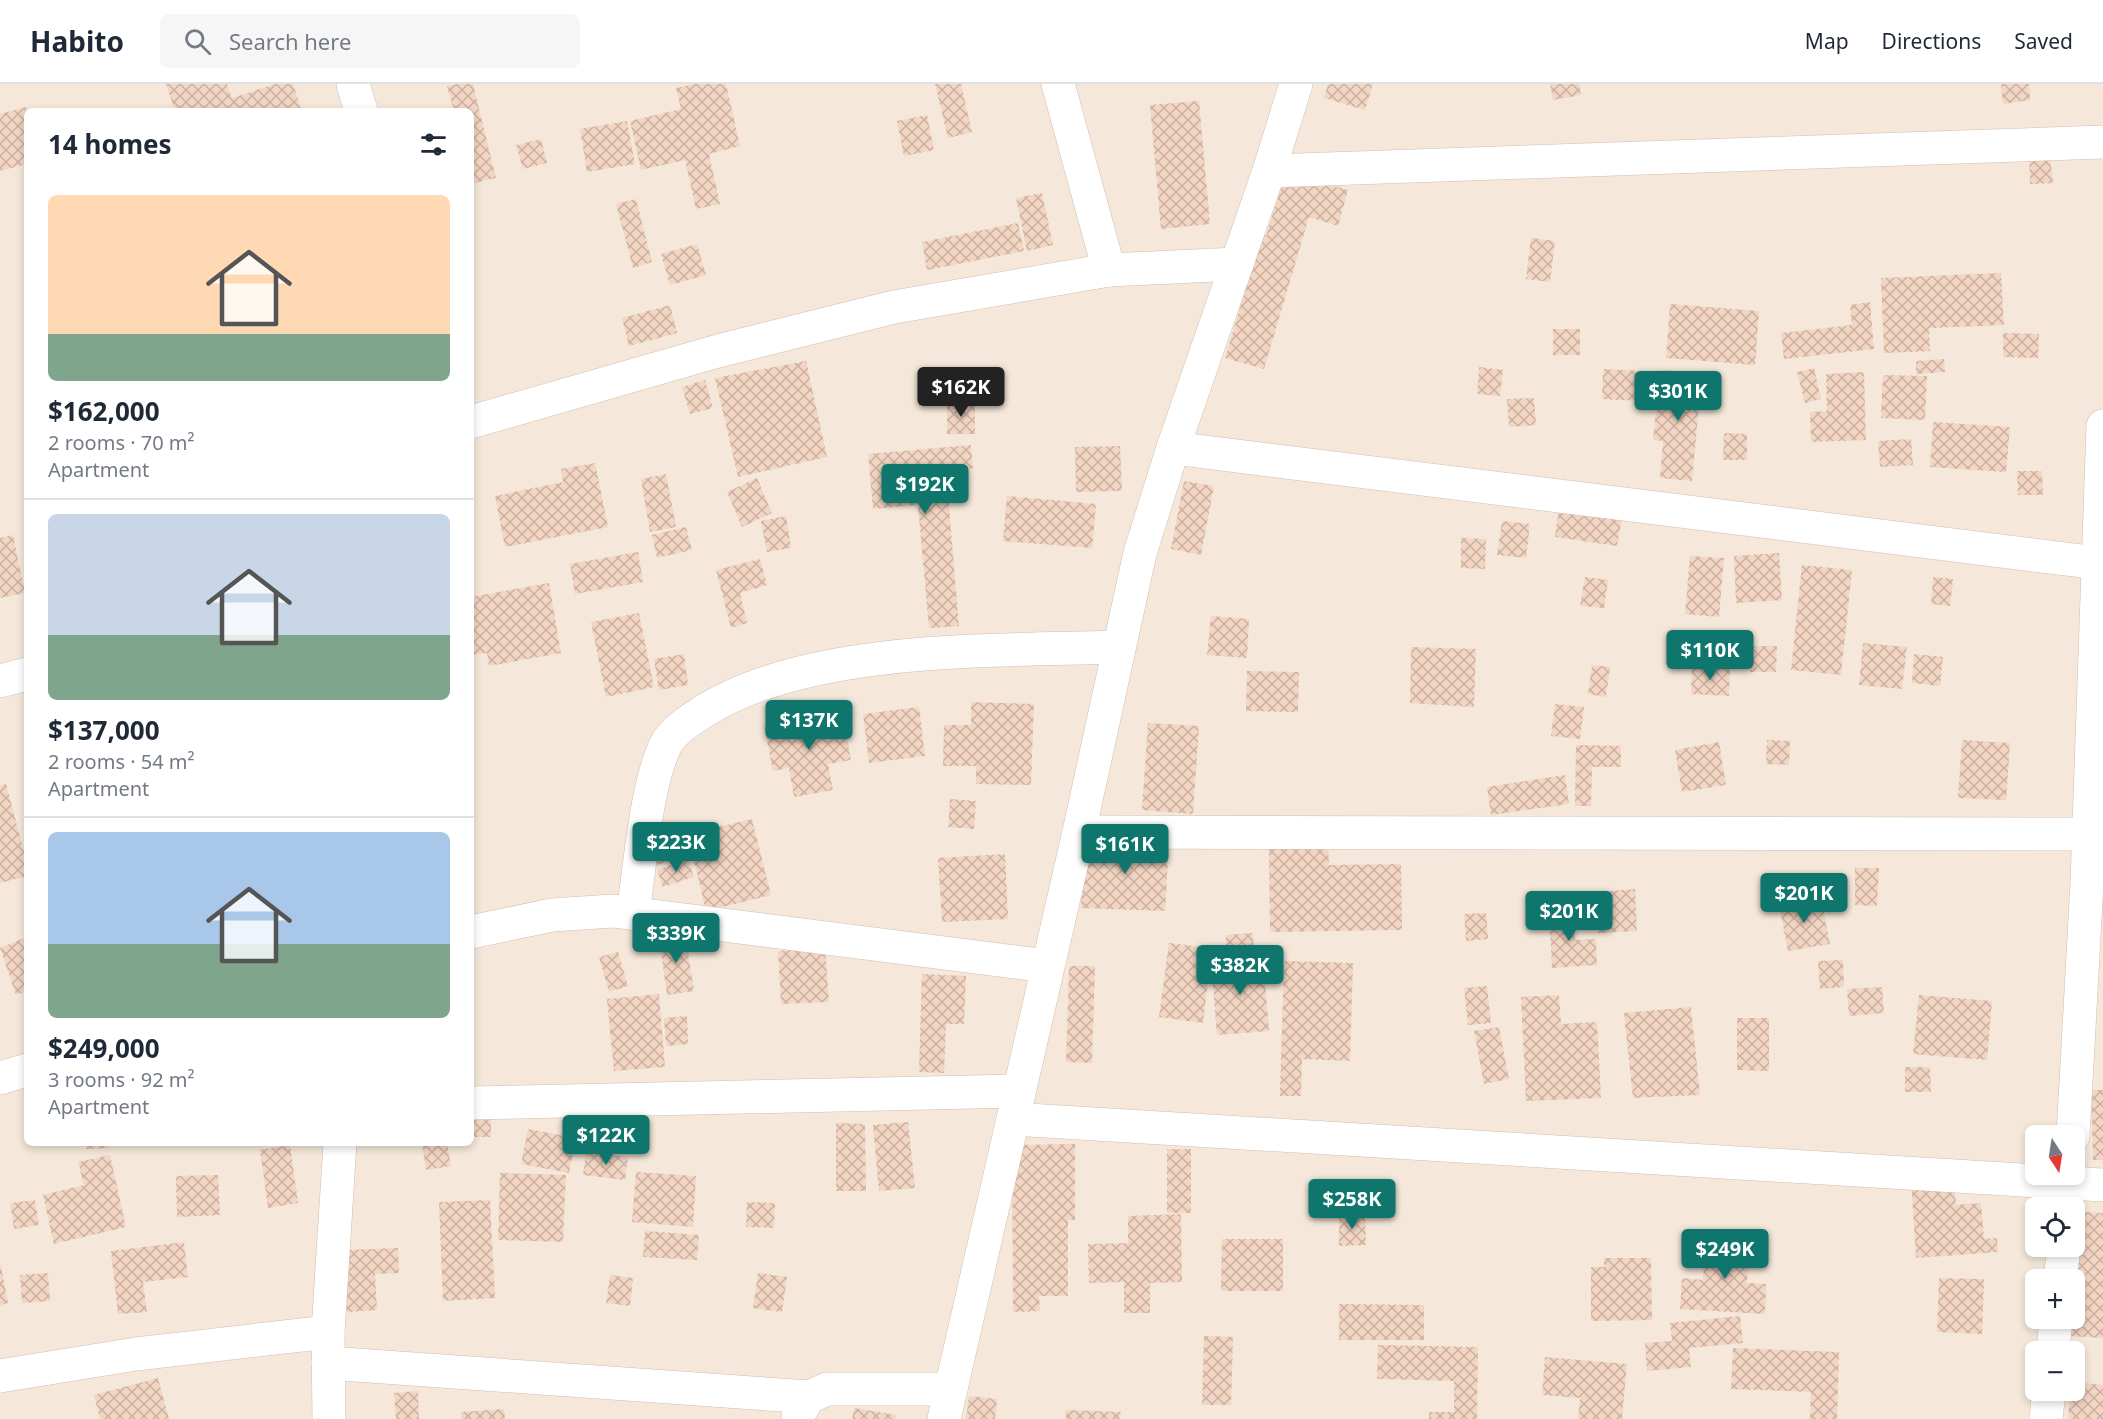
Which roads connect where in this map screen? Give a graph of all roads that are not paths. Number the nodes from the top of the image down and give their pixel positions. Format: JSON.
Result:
{"nodes":[{"id":1,"x":353,"y":84,"type":"edge"},
{"id":2,"x":1058,"y":84,"type":"edge"},
{"id":3,"x":1296,"y":84,"type":"edge"},
{"id":4,"x":360,"y":108,"type":"edge"},
{"id":5,"x":2103,"y":142,"type":"edge"},
{"id":6,"x":1269,"y":171,"type":"junction"},
{"id":7,"x":1237,"y":264,"type":"junction"},
{"id":8,"x":1109,"y":270,"type":"junction"},
{"id":9,"x":474,"y":421,"type":"edge"},
{"id":10,"x":2103,"y":426,"type":"edge"},
{"id":11,"x":1173,"y":448,"type":"junction"},
{"id":12,"x":2098,"y":563,"type":"junction"},
{"id":13,"x":1118,"y":647,"type":"junction"},
{"id":14,"x":24,"y":675,"type":"edge"},
{"id":15,"x":0,"y":681,"type":"edge"},
{"id":16,"x":1079,"y":832,"type":"junction"},
{"id":17,"x":2088,"y":834,"type":"junction"},
{"id":18,"x":2095,"y":883,"type":"edge"},
{"id":19,"x":633,"y":914,"type":"junction"},
{"id":20,"x":474,"y":931,"type":"edge"},
{"id":21,"x":1047,"y":966,"type":"junction"},
{"id":22,"x":24,"y":1071,"type":"edge"},
{"id":23,"x":0,"y":1078,"type":"edge"},
{"id":24,"x":474,"y":1103,"type":"edge"},
{"id":25,"x":1016,"y":1105,"type":"junction"},
{"id":26,"x":2074,"y":1125,"type":"edge"},
{"id":27,"x":340,"y":1146,"type":"edge"},
{"id":28,"x":2103,"y":1185,"type":"edge"},
{"id":29,"x":2070,"y":1188,"type":"edge"},
{"id":30,"x":328,"y":1347,"type":"junction"},
{"id":31,"x":0,"y":1376,"type":"edge"},
{"id":32,"x":2048,"y":1401,"type":"edge"},
{"id":33,"x":948,"y":1404,"type":"edge"},
{"id":34,"x":803,"y":1408,"type":"edge"},
{"id":35,"x":329,"y":1419,"type":"edge"},
{"id":36,"x":2046,"y":1419,"type":"edge"}],
"edges":[{"from":1,"to":4,"type":"street"},
{"from":2,"to":8,"type":"street"},
{"from":3,"to":6,"type":"street"},
{"from":5,"to":6,"type":"street"},
{"from":6,"to":7,"type":"street"},
{"from":7,"to":8,"type":"street"},
{"from":7,"to":11,"type":"street"},
{"from":8,"to":9,"type":"street"},
{"from":10,"to":12,"type":"street"},
{"from":11,"to":12,"type":"street"},
{"from":11,"to":13,"type":"street"},
{"from":12,"to":17,"type":"street"},
{"from":13,"to":16,"type":"street"},
{"from":13,"to":19,"type":"street"},
{"from":14,"to":15,"type":"street"},
{"from":16,"to":17,"type":"street"},
{"from":16,"to":21,"type":"street"},
{"from":17,"to":18,"type":"street"},
{"from":18,"to":26,"type":"street"},
{"from":19,"to":20,"type":"street"},
{"from":19,"to":21,"type":"street"},
{"from":21,"to":25,"type":"street"},
{"from":22,"to":23,"type":"street"},
{"from":24,"to":25,"type":"street"},
{"from":25,"to":29,"type":"street"},
{"from":25,"to":33,"type":"street"},
{"from":27,"to":30,"type":"street"},
{"from":28,"to":29,"type":"street"},
{"from":30,"to":31,"type":"street"},
{"from":30,"to":34,"type":"street"},
{"from":30,"to":35,"type":"street"},
{"from":32,"to":36,"type":"street"},
{"from":33,"to":34,"type":"street"}]}
